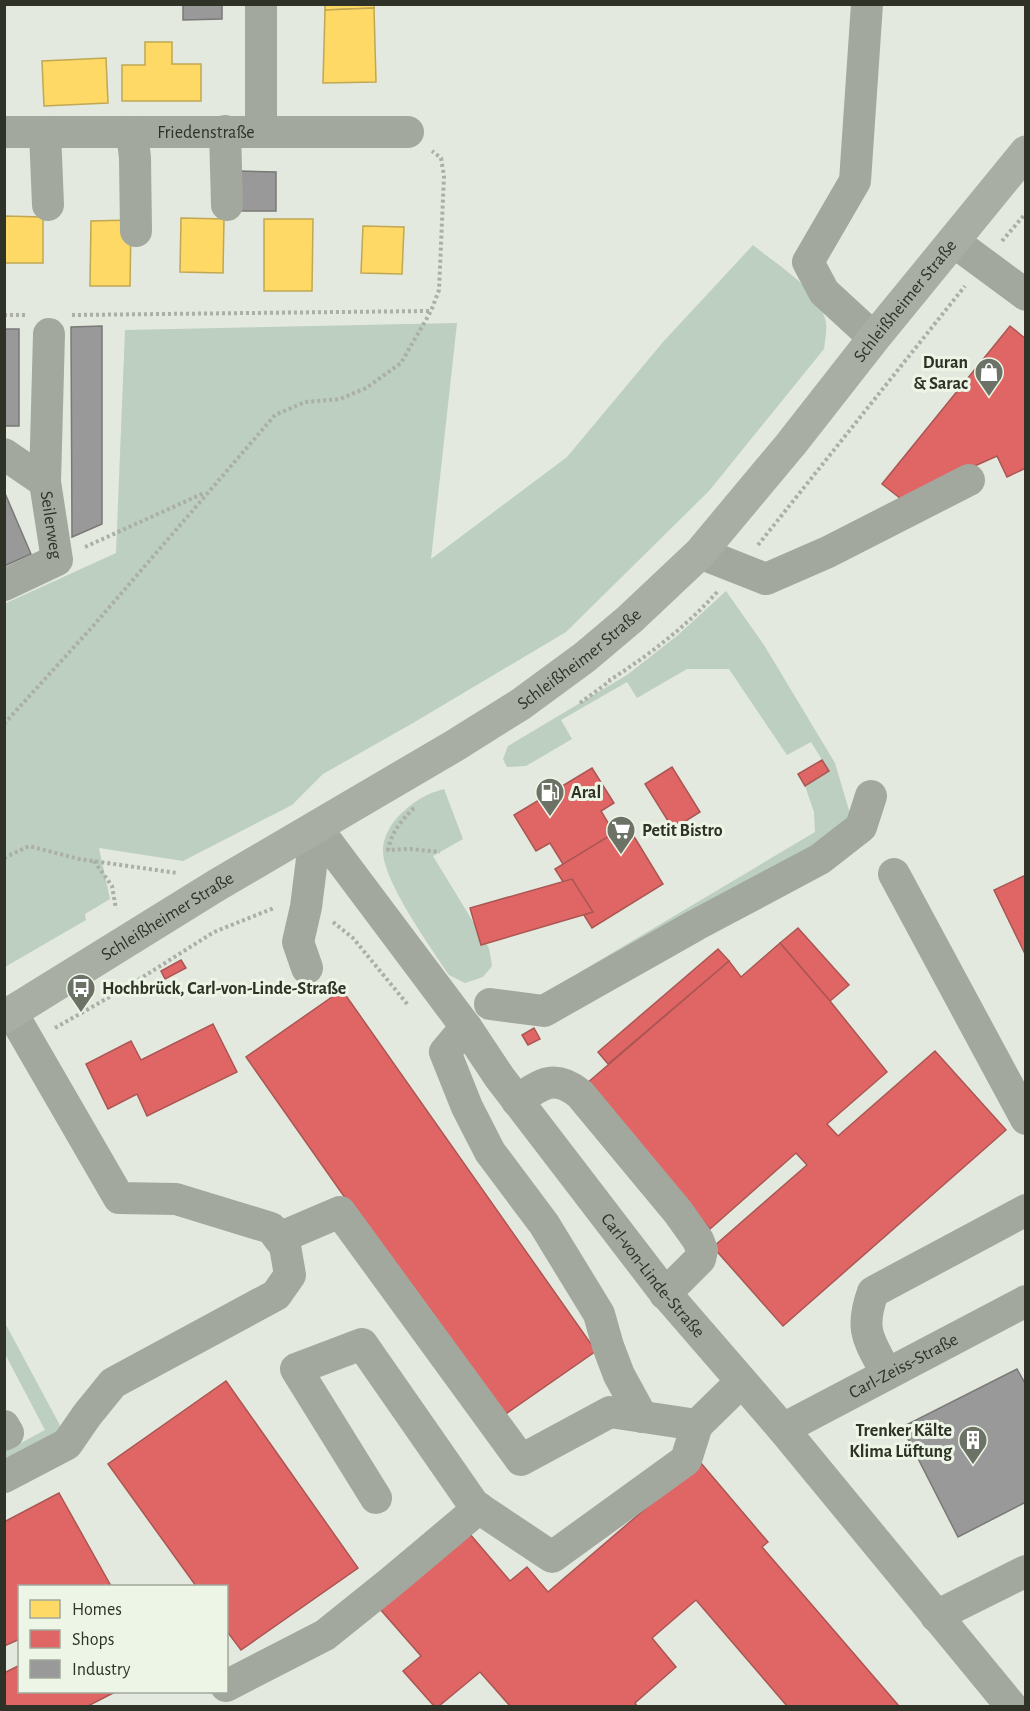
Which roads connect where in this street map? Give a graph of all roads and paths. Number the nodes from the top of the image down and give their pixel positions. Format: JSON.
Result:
{"nodes":[{"id":1,"x":261,"y":4,"type":"edge"},
{"id":2,"x":867,"y":4,"type":"edge"},
{"id":3,"x":225,"y":131,"type":"junction"},
{"id":4,"x":261,"y":131,"type":"junction"},
{"id":5,"x":4,"y":132,"type":"edge"},
{"id":6,"x":45,"y":132,"type":"junction"},
{"id":7,"x":132,"y":132,"type":"junction"},
{"id":8,"x":408,"y":132,"type":"joint"},
{"id":9,"x":1026,"y":152,"type":"edge"},
{"id":10,"x":48,"y":205,"type":"dead end"},
{"id":11,"x":227,"y":205,"type":"dead end"},
{"id":12,"x":136,"y":231,"type":"dead end"},
{"id":13,"x":953,"y":241,"type":"junction"},
{"id":14,"x":1026,"y":295,"type":"edge"},
{"id":15,"x":431,"y":311,"type":"junction"},
{"id":16,"x":4,"y":315,"type":"edge"},
{"id":17,"x":45,"y":321,"type":"junction"},
{"id":18,"x":874,"y":338,"type":"junction"},
{"id":19,"x":4,"y":454,"type":"edge"},
{"id":20,"x":969,"y":480,"type":"dead end"},
{"id":21,"x":45,"y":482,"type":"junction"},
{"id":22,"x":207,"y":492,"type":"junction"},
{"id":23,"x":700,"y":553,"type":"junction"},
{"id":24,"x":57,"y":560,"type":"junction"},
{"id":25,"x":4,"y":585,"type":"edge"},
{"id":26,"x":4,"y":724,"type":"edge"},
{"id":27,"x":871,"y":796,"type":"dead end"},
{"id":28,"x":316,"y":827,"type":"junction"},
{"id":29,"x":388,"y":850,"type":"dead end"},
{"id":30,"x":440,"y":852,"type":"dead end"},
{"id":31,"x":4,"y":858,"type":"edge"},
{"id":32,"x":93,"y":860,"type":"junction"},
{"id":33,"x":894,"y":874,"type":"dead end"},
{"id":34,"x":195,"y":899,"type":"junction"},
{"id":35,"x":306,"y":907,"type":"junction"},
{"id":36,"x":116,"y":909,"type":"dead end"},
{"id":37,"x":214,"y":932,"type":"junction"},
{"id":38,"x":307,"y":968,"type":"dead end"},
{"id":39,"x":490,"y":1004,"type":"dead end"},
{"id":40,"x":410,"y":1008,"type":"dead end"},
{"id":41,"x":8,"y":1015,"type":"edge"},
{"id":42,"x":466,"y":1027,"type":"junction"},
{"id":43,"x":29,"y":1044,"type":"junction"},
{"id":44,"x":517,"y":1101,"type":"junction"},
{"id":45,"x":1026,"y":1119,"type":"edge"},
{"id":46,"x":1026,"y":1210,"type":"edge"},
{"id":47,"x":279,"y":1238,"type":"junction"},
{"id":48,"x":665,"y":1294,"type":"junction"},
{"id":49,"x":1026,"y":1301,"type":"edge"},
{"id":50,"x":887,"y":1374,"type":"junction"},
{"id":51,"x":741,"y":1382,"type":"junction"},
{"id":52,"x":642,"y":1416,"type":"junction"},
{"id":53,"x":698,"y":1425,"type":"junction"},
{"id":54,"x":4,"y":1426,"type":"edge"},
{"id":55,"x":783,"y":1429,"type":"junction"},
{"id":56,"x":4,"y":1435,"type":"edge"},
{"id":57,"x":4,"y":1477,"type":"edge"},
{"id":58,"x":376,"y":1498,"type":"dead end"},
{"id":59,"x":479,"y":1508,"type":"junction"},
{"id":60,"x":1026,"y":1571,"type":"edge"},
{"id":61,"x":936,"y":1616,"type":"junction"},
{"id":62,"x":228,"y":1685,"type":"edge"},
{"id":63,"x":1011,"y":1707,"type":"edge"}],
"edges":[{"from":1,"to":4,"type":"street"},
{"from":2,"to":18,"type":"street"},
{"from":3,"to":4,"type":"street","name":"Friedenstraße"},
{"from":3,"to":7,"type":"street","name":"Friedenstraße"},
{"from":3,"to":11,"type":"street"},
{"from":4,"to":8,"type":"street","name":"Friedenstraße"},
{"from":5,"to":6,"type":"street","name":"Friedenstraße"},
{"from":6,"to":7,"type":"street","name":"Friedenstraße"},
{"from":6,"to":10,"type":"street"},
{"from":7,"to":12,"type":"street"},
{"from":8,"to":15,"type":"path"},
{"from":9,"to":13,"type":"main road","name":"Schleißheimer Straße"},
{"from":13,"to":14,"type":"street"},
{"from":13,"to":18,"type":"main road","name":"Schleißheimer Straße"},
{"from":15,"to":17,"type":"path"},
{"from":15,"to":22,"type":"path"},
{"from":16,"to":17,"type":"path"},
{"from":17,"to":21,"type":"street"},
{"from":18,"to":23,"type":"main road","name":"Schleißheimer Straße"},
{"from":19,"to":21,"type":"street","name":"Seilerweg"},
{"from":20,"to":23,"type":"street"},
{"from":21,"to":24,"type":"street","name":"Seilerweg"},
{"from":22,"to":24,"type":"path"},
{"from":22,"to":26,"type":"path"},
{"from":23,"to":28,"type":"main road","name":"Schleißheimer Straße"},
{"from":24,"to":25,"type":"street","name":"Seilerweg"},
{"from":27,"to":39,"type":"street"},
{"from":28,"to":34,"type":"main road","name":"Schleißheimer Straße"},
{"from":28,"to":35,"type":"street"},
{"from":28,"to":42,"type":"street","name":"Carl-von-Linde-Straße"},
{"from":29,"to":30,"type":"path"},
{"from":31,"to":32,"type":"path"},
{"from":32,"to":34,"type":"path"},
{"from":32,"to":36,"type":"path"},
{"from":33,"to":45,"type":"street"},
{"from":34,"to":37,"type":"path"},
{"from":34,"to":41,"type":"main road","name":"Schleißheimer Straße"},
{"from":35,"to":37,"type":"path"},
{"from":35,"to":38,"type":"street"},
{"from":35,"to":40,"type":"path"},
{"from":37,"to":43,"type":"path"},
{"from":41,"to":43,"type":"street"},
{"from":42,"to":44,"type":"street","name":"Carl-von-Linde-Straße"},
{"from":42,"to":52,"type":"street"},
{"from":43,"to":47,"type":"street"},
{"from":44,"to":48,"type":"street","name":"Carl-von-Linde-Straße"},
{"from":44,"to":48,"type":"street"},
{"from":46,"to":50,"type":"street"},
{"from":47,"to":52,"type":"street"},
{"from":47,"to":57,"type":"street"},
{"from":48,"to":51,"type":"street","name":"Carl-von-Linde-Straße"},
{"from":49,"to":50,"type":"street","name":"Carl-Zeiss-Straße"},
{"from":50,"to":55,"type":"street","name":"Carl-Zeiss-Straße"},
{"from":51,"to":53,"type":"street"},
{"from":51,"to":55,"type":"street","name":"Carl-von-Linde-Straße"},
{"from":52,"to":53,"type":"street"},
{"from":53,"to":59,"type":"street"},
{"from":54,"to":56,"type":"street"},
{"from":55,"to":61,"type":"street","name":"Carl-von-Linde-Straße"},
{"from":58,"to":59,"type":"street"},
{"from":59,"to":62,"type":"street"},
{"from":60,"to":61,"type":"street"},
{"from":61,"to":63,"type":"street","name":"Carl-von-Linde-Straße"}]}
